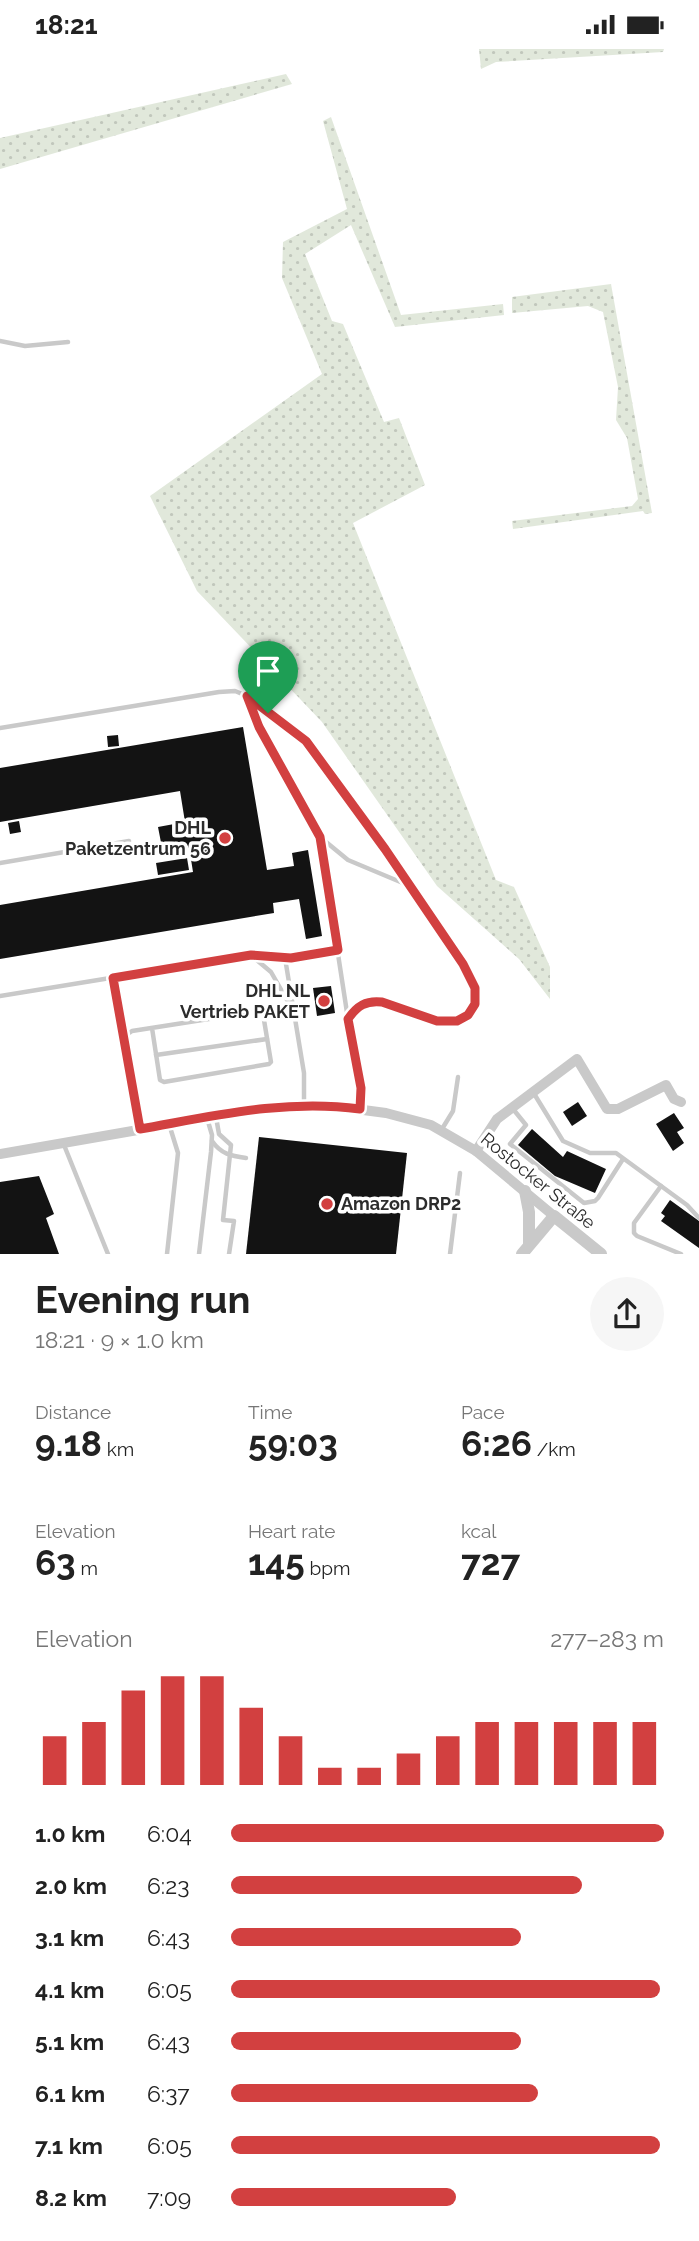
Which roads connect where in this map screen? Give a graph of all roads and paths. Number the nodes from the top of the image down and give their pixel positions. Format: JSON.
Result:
{"nodes":[{"id":1,"x":0,"y":341,"type":"edge"},
{"id":2,"x":68,"y":342,"type":"dead end"},
{"id":3,"x":247,"y":696,"type":"junction"},
{"id":4,"x":0,"y":728,"type":"edge"},
{"id":5,"x":320,"y":837,"type":"junction"},
{"id":6,"x":129,"y":841,"type":"dead end"},
{"id":7,"x":0,"y":863,"type":"edge"},
{"id":8,"x":411,"y":887,"type":"junction"},
{"id":9,"x":338,"y":950,"type":"junction"},
{"id":10,"x":251,"y":955,"type":"junction"},
{"id":11,"x":285,"y":958,"type":"junction"},
{"id":12,"x":113,"y":978,"type":"junction"},
{"id":13,"x":0,"y":996,"type":"edge"},
{"id":14,"x":293,"y":1010,"type":"junction"},
{"id":15,"x":348,"y":1019,"type":"junction"},
{"id":16,"x":152,"y":1028,"type":"junction"},
{"id":17,"x":267,"y":1039,"type":"junction"},
{"id":18,"x":125,"y":1046,"type":"junction"},
{"id":19,"x":156,"y":1055,"type":"junction"},
{"id":20,"x":458,"y":1077,"type":"dead end"},
{"id":21,"x":533,"y":1091,"type":"junction"},
{"id":22,"x":681,"y":1102,"type":"dead end"},
{"id":23,"x":304,"y":1105,"type":"junction"},
{"id":24,"x":511,"y":1107,"type":"junction"},
{"id":25,"x":360,"y":1109,"type":"junction"},
{"id":26,"x":211,"y":1117,"type":"junction"},
{"id":27,"x":169,"y":1124,"type":"junction"},
{"id":28,"x":140,"y":1129,"type":"junction"},
{"id":29,"x":442,"y":1130,"type":"junction"},
{"id":30,"x":212,"y":1140,"type":"junction"},
{"id":31,"x":63,"y":1143,"type":"junction"},
{"id":32,"x":476,"y":1151,"type":"junction"},
{"id":33,"x":0,"y":1154,"type":"edge"},
{"id":34,"x":230,"y":1156,"type":"junction"},
{"id":35,"x":246,"y":1158,"type":"dead end"},
{"id":36,"x":623,"y":1159,"type":"junction"},
{"id":37,"x":460,"y":1173,"type":"dead end"},
{"id":38,"x":661,"y":1186,"type":"junction"},
{"id":39,"x":525,"y":1191,"type":"junction"},
{"id":40,"x":554,"y":1216,"type":"junction"},
{"id":41,"x":699,"y":1217,"type":"edge"},
{"id":42,"x":525,"y":1249,"type":"edge"},
{"id":43,"x":108,"y":1254,"type":"edge"},
{"id":44,"x":167,"y":1254,"type":"edge"},
{"id":45,"x":199,"y":1254,"type":"edge"},
{"id":46,"x":229,"y":1254,"type":"edge"},
{"id":47,"x":450,"y":1254,"type":"edge"},
{"id":48,"x":601,"y":1254,"type":"edge"},
{"id":49,"x":681,"y":1254,"type":"edge"}],
"edges":[{"from":1,"to":2,"type":"lane"},
{"from":3,"to":4,"type":"lane"},
{"from":3,"to":5,"type":"lane"},
{"from":3,"to":8,"type":"lane"},
{"from":5,"to":8,"type":"lane"},
{"from":5,"to":9,"type":"lane"},
{"from":6,"to":7,"type":"lane"},
{"from":8,"to":15,"type":"lane"},
{"from":9,"to":11,"type":"lane"},
{"from":9,"to":15,"type":"lane"},
{"from":10,"to":11,"type":"lane"},
{"from":10,"to":12,"type":"lane"},
{"from":10,"to":14,"type":"lane"},
{"from":11,"to":14,"type":"lane"},
{"from":12,"to":13,"type":"lane"},
{"from":12,"to":18,"type":"lane"},
{"from":14,"to":23,"type":"lane"},
{"from":15,"to":25,"type":"lane"},
{"from":16,"to":17,"type":"lane"},
{"from":16,"to":18,"type":"lane"},
{"from":16,"to":19,"type":"lane"},
{"from":17,"to":19,"type":"lane"},
{"from":17,"to":19,"type":"lane"},
{"from":18,"to":28,"type":"lane"},
{"from":20,"to":29,"type":"lane"},
{"from":21,"to":22,"type":"street"},
{"from":21,"to":24,"type":"street"},
{"from":21,"to":36,"type":"lane"},
{"from":23,"to":25,"type":"street","name":"Rostocker Straße"},
{"from":23,"to":26,"type":"street","name":"Rostocker Straße"},
{"from":24,"to":32,"type":"street"},
{"from":24,"to":36,"type":"lane"},
{"from":25,"to":29,"type":"street","name":"Rostocker Straße"},
{"from":26,"to":27,"type":"street","name":"Rostocker Straße"},
{"from":26,"to":30,"type":"lane"},
{"from":26,"to":34,"type":"lane"},
{"from":27,"to":28,"type":"street","name":"Rostocker Straße"},
{"from":27,"to":44,"type":"lane"},
{"from":28,"to":31,"type":"street","name":"Rostocker Straße"},
{"from":29,"to":32,"type":"street","name":"Rostocker Straße"},
{"from":30,"to":34,"type":"lane"},
{"from":30,"to":45,"type":"lane"},
{"from":31,"to":33,"type":"street","name":"Rostocker Straße"},
{"from":31,"to":43,"type":"lane"},
{"from":32,"to":39,"type":"street","name":"Rostocker Straße"},
{"from":34,"to":35,"type":"lane"},
{"from":34,"to":46,"type":"lane"},
{"from":36,"to":38,"type":"lane"},
{"from":37,"to":47,"type":"lane"},
{"from":38,"to":41,"type":"lane"},
{"from":38,"to":49,"type":"lane"},
{"from":39,"to":40,"type":"street","name":"Rostocker Straße"},
{"from":39,"to":42,"type":"street"},
{"from":40,"to":42,"type":"street"},
{"from":40,"to":48,"type":"street","name":"Rostocker Straße"}]}
